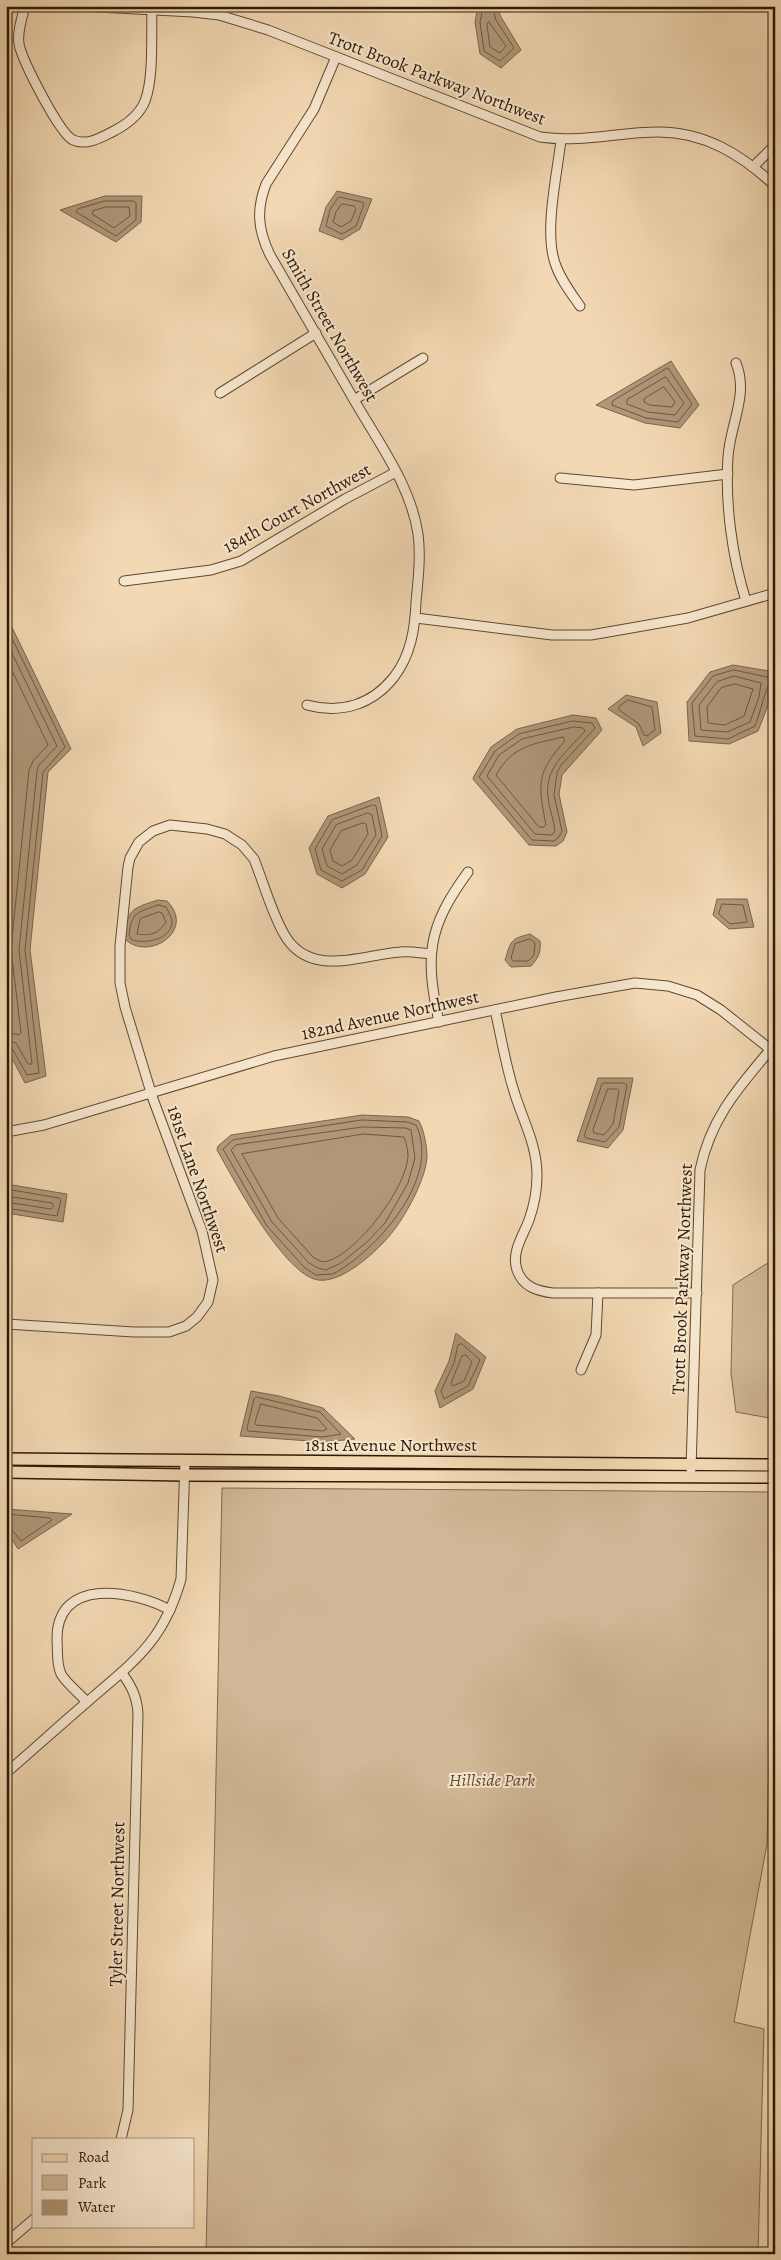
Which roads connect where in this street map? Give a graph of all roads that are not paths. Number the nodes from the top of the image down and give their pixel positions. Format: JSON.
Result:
{"nodes":[{"id":1,"x":25,"y":6,"type":"edge"},
{"id":2,"x":78,"y":6,"type":"edge"},
{"id":3,"x":152,"y":10,"type":"junction"},
{"id":4,"x":219,"y":11,"type":"edge"},
{"id":5,"x":336,"y":56,"type":"junction"},
{"id":6,"x":560,"y":140,"type":"junction"},
{"id":7,"x":775,"y":144,"type":"edge"},
{"id":8,"x":754,"y":166,"type":"junction"},
{"id":9,"x":775,"y":186,"type":"edge"},
{"id":10,"x":580,"y":306,"type":"dead end"},
{"id":11,"x":316,"y":333,"type":"junction"},
{"id":12,"x":423,"y":358,"type":"dead end"},
{"id":13,"x":736,"y":363,"type":"dead end"},
{"id":14,"x":220,"y":393,"type":"dead end"},
{"id":15,"x":354,"y":400,"type":"junction"},
{"id":16,"x":396,"y":472,"type":"junction"},
{"id":17,"x":728,"y":474,"type":"junction"},
{"id":18,"x":560,"y":478,"type":"dead end"},
{"id":19,"x":124,"y":581,"type":"dead end"},
{"id":20,"x":775,"y":593,"type":"edge"},
{"id":21,"x":746,"y":601,"type":"junction"},
{"id":22,"x":416,"y":618,"type":"junction"},
{"id":23,"x":307,"y":705,"type":"dead end"},
{"id":24,"x":468,"y":872,"type":"dead end"},
{"id":25,"x":430,"y":954,"type":"junction"},
{"id":26,"x":495,"y":1010,"type":"junction"},
{"id":27,"x":439,"y":1022,"type":"junction"},
{"id":28,"x":773,"y":1046,"type":"edge"},
{"id":29,"x":152,"y":1093,"type":"junction"},
{"id":30,"x":6,"y":1132,"type":"edge"},
{"id":31,"x":598,"y":1293,"type":"junction"},
{"id":32,"x":697,"y":1293,"type":"junction"},
{"id":33,"x":6,"y":1324,"type":"edge"},
{"id":34,"x":581,"y":1370,"type":"dead end"},
{"id":35,"x":6,"y":1459,"type":"edge"},
{"id":36,"x":185,"y":1461,"type":"junction"},
{"id":37,"x":692,"y":1464,"type":"junction"},
{"id":38,"x":775,"y":1464,"type":"edge"},
{"id":39,"x":6,"y":1472,"type":"edge"},
{"id":40,"x":185,"y":1475,"type":"junction"},
{"id":41,"x":691,"y":1477,"type":"junction"},
{"id":42,"x":775,"y":1477,"type":"edge"},
{"id":43,"x":170,"y":1610,"type":"junction"},
{"id":44,"x":122,"y":1673,"type":"junction"},
{"id":45,"x":87,"y":1702,"type":"junction"},
{"id":46,"x":6,"y":1773,"type":"edge"},
{"id":47,"x":121,"y":2138,"type":"edge"},
{"id":48,"x":32,"y":2221,"type":"edge"},
{"id":49,"x":6,"y":2243,"type":"edge"}],
"edges":[{"from":1,"to":3,"type":"street"},
{"from":2,"to":3,"type":"street","name":"Trott Brook Parkway Northwest"},
{"from":3,"to":4,"type":"street","name":"Trott Brook Parkway Northwest"},
{"from":4,"to":5,"type":"street","name":"Trott Brook Parkway Northwest"},
{"from":5,"to":6,"type":"street","name":"Trott Brook Parkway Northwest"},
{"from":5,"to":11,"type":"street","name":"Smith Street Northwest"},
{"from":6,"to":8,"type":"street","name":"Trott Brook Parkway Northwest"},
{"from":6,"to":10,"type":"street"},
{"from":7,"to":8,"type":"street"},
{"from":8,"to":9,"type":"street","name":"Trott Brook Parkway Northwest"},
{"from":11,"to":14,"type":"street"},
{"from":11,"to":15,"type":"street","name":"Smith Street Northwest"},
{"from":12,"to":15,"type":"street"},
{"from":13,"to":17,"type":"street"},
{"from":15,"to":16,"type":"street","name":"Smith Street Northwest"},
{"from":16,"to":19,"type":"street","name":"184th Court Northwest"},
{"from":16,"to":22,"type":"street","name":"Smith Street Northwest"},
{"from":17,"to":18,"type":"street"},
{"from":17,"to":21,"type":"street"},
{"from":20,"to":21,"type":"street"},
{"from":21,"to":22,"type":"street"},
{"from":22,"to":23,"type":"street","name":"Smith Street Northwest"},
{"from":24,"to":25,"type":"street"},
{"from":25,"to":27,"type":"street"},
{"from":25,"to":29,"type":"street"},
{"from":26,"to":27,"type":"street","name":"182nd Avenue Northwest"},
{"from":26,"to":28,"type":"street","name":"182nd Avenue Northwest"},
{"from":26,"to":31,"type":"street"},
{"from":27,"to":29,"type":"street","name":"182nd Avenue Northwest"},
{"from":28,"to":32,"type":"street","name":"Trott Brook Parkway Northwest"},
{"from":29,"to":30,"type":"street","name":"182nd Avenue Northwest"},
{"from":29,"to":33,"type":"street","name":"181st Lane Northwest"},
{"from":31,"to":32,"type":"street"},
{"from":31,"to":34,"type":"street"},
{"from":32,"to":37,"type":"street","name":"Trott Brook Parkway Northwest"},
{"from":35,"to":36,"type":"main road","name":"181st Avenue Northwest"},
{"from":36,"to":37,"type":"main road","name":"181st Avenue Northwest"},
{"from":36,"to":40,"type":"street"},
{"from":37,"to":38,"type":"main road","name":"181st Avenue Northwest"},
{"from":37,"to":41,"type":"street","name":"Trott Brook Parkway Northwest"},
{"from":39,"to":40,"type":"main road","name":"181st Avenue Northwest"},
{"from":40,"to":41,"type":"main road","name":"181st Avenue Northwest"},
{"from":40,"to":43,"type":"street"},
{"from":41,"to":42,"type":"main road","name":"181st Avenue Northwest"},
{"from":43,"to":44,"type":"street"},
{"from":43,"to":45,"type":"street"},
{"from":44,"to":45,"type":"street"},
{"from":44,"to":47,"type":"street","name":"Tyler Street Northwest"},
{"from":45,"to":46,"type":"street"},
{"from":48,"to":49,"type":"street"}]}
